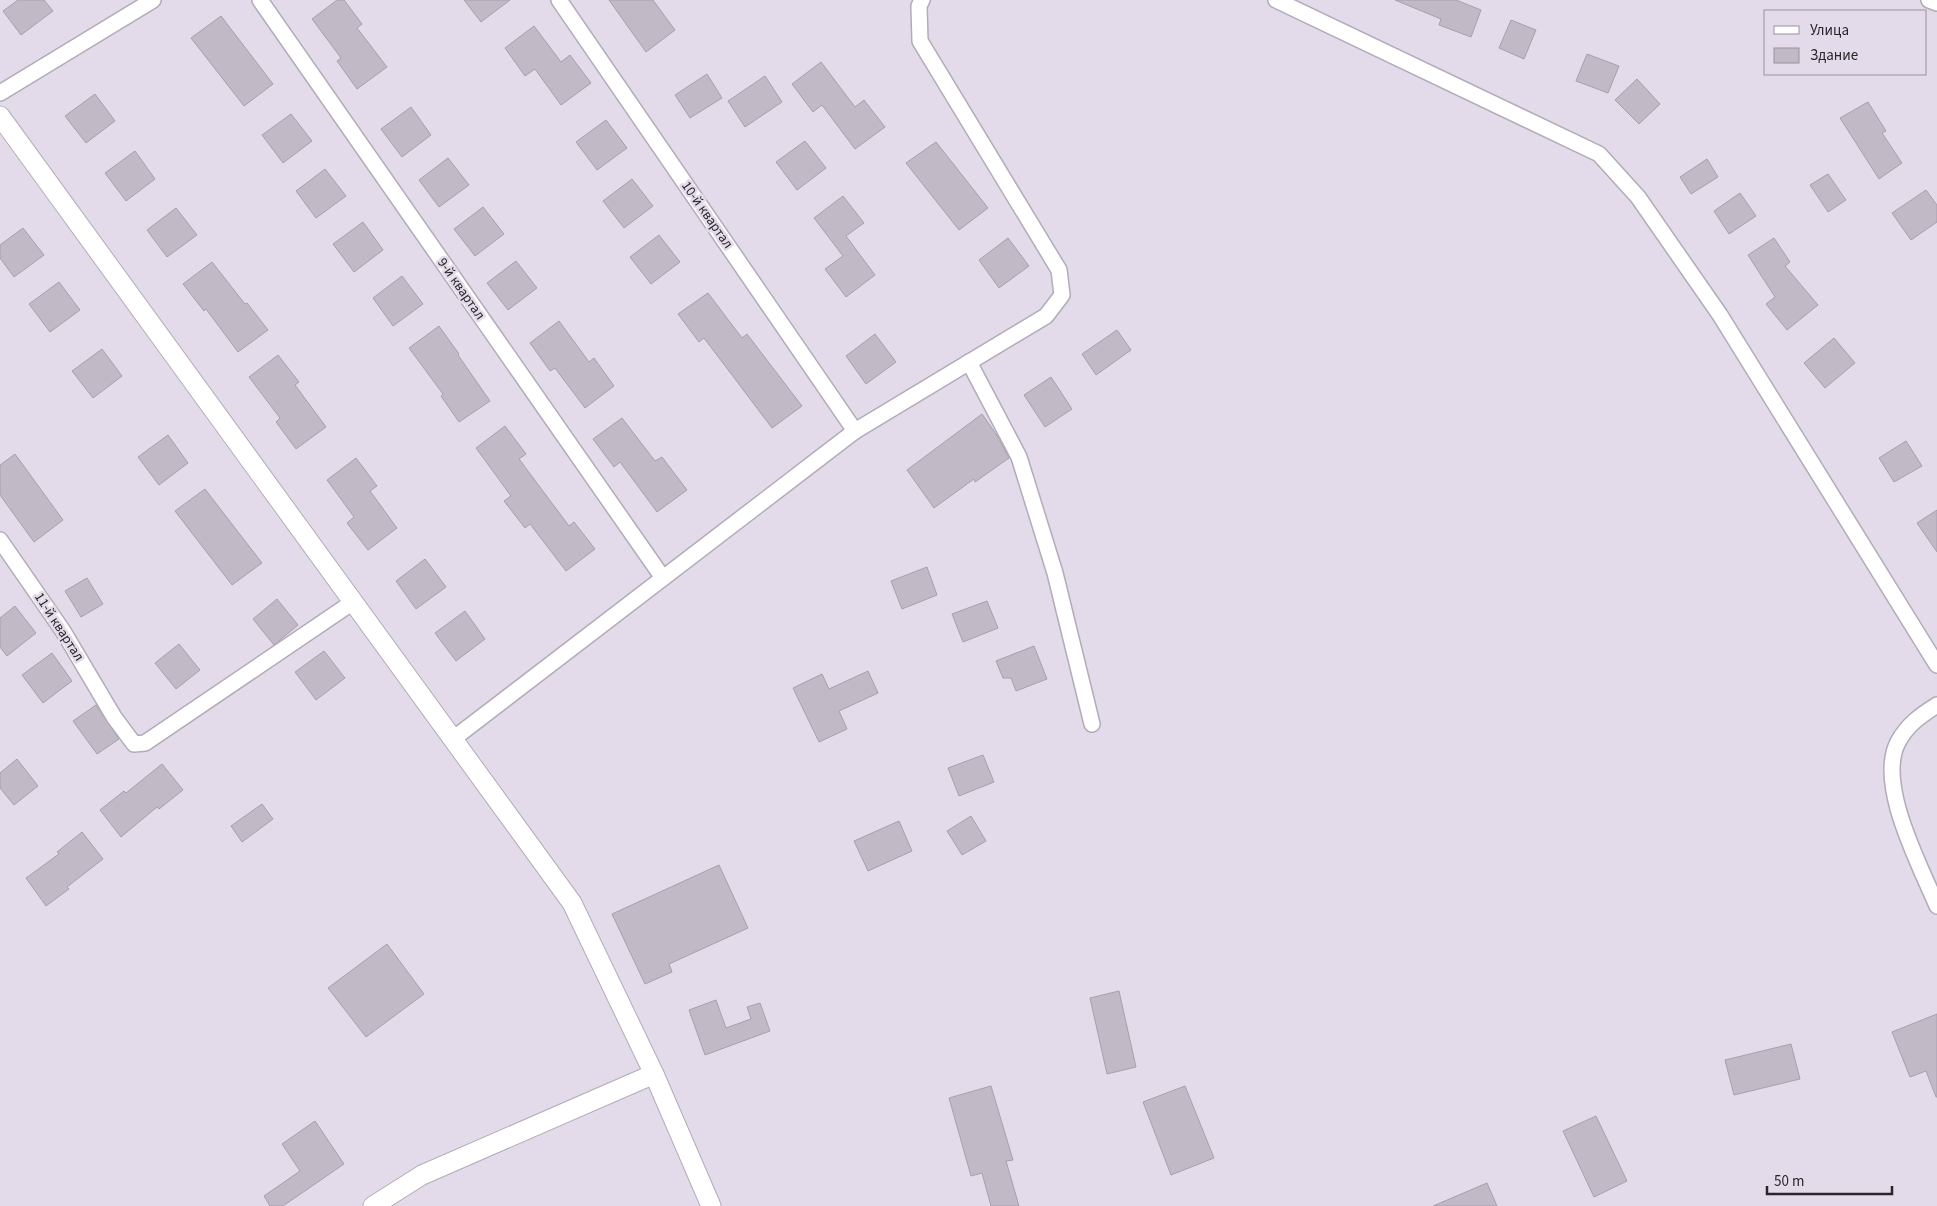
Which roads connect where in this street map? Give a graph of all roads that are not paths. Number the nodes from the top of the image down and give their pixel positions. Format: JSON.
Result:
{"nodes":[{"id":1,"x":153,"y":0,"type":"edge"},
{"id":2,"x":260,"y":0,"type":"edge"},
{"id":3,"x":559,"y":0,"type":"edge"},
{"id":4,"x":922,"y":0,"type":"edge"},
{"id":5,"x":1276,"y":0,"type":"edge"},
{"id":6,"x":1930,"y":0,"type":"edge"},
{"id":7,"x":1937,"y":3,"type":"edge"},
{"id":8,"x":0,"y":93,"type":"edge"},
{"id":9,"x":0,"y":116,"type":"edge"},
{"id":10,"x":969,"y":362,"type":"junction"},
{"id":11,"x":855,"y":430,"type":"junction"},
{"id":12,"x":0,"y":540,"type":"edge"},
{"id":13,"x":663,"y":578,"type":"junction"},
{"id":14,"x":353,"y":602,"type":"junction"},
{"id":15,"x":1937,"y":665,"type":"edge"},
{"id":16,"x":1937,"y":705,"type":"edge"},
{"id":17,"x":1092,"y":724,"type":"dead end"},
{"id":18,"x":453,"y":739,"type":"junction"},
{"id":19,"x":1937,"y":906,"type":"edge"},
{"id":20,"x":654,"y":1074,"type":"junction"},
{"id":21,"x":373,"y":1206,"type":"edge"},
{"id":22,"x":711,"y":1206,"type":"edge"}],
"edges":[{"from":1,"to":8,"type":"street"},
{"from":2,"to":13,"type":"street","name":"9-й квартал"},
{"from":3,"to":11,"type":"street","name":"10-й квартал"},
{"from":4,"to":10,"type":"street"},
{"from":5,"to":15,"type":"street"},
{"from":6,"to":7,"type":"street"},
{"from":9,"to":14,"type":"street"},
{"from":10,"to":11,"type":"street"},
{"from":10,"to":17,"type":"street"},
{"from":11,"to":13,"type":"street"},
{"from":12,"to":14,"type":"street","name":"11-й квартал"},
{"from":13,"to":18,"type":"street"},
{"from":14,"to":18,"type":"street"},
{"from":16,"to":19,"type":"street"},
{"from":18,"to":20,"type":"street"},
{"from":20,"to":21,"type":"street"},
{"from":20,"to":22,"type":"street"}]}
